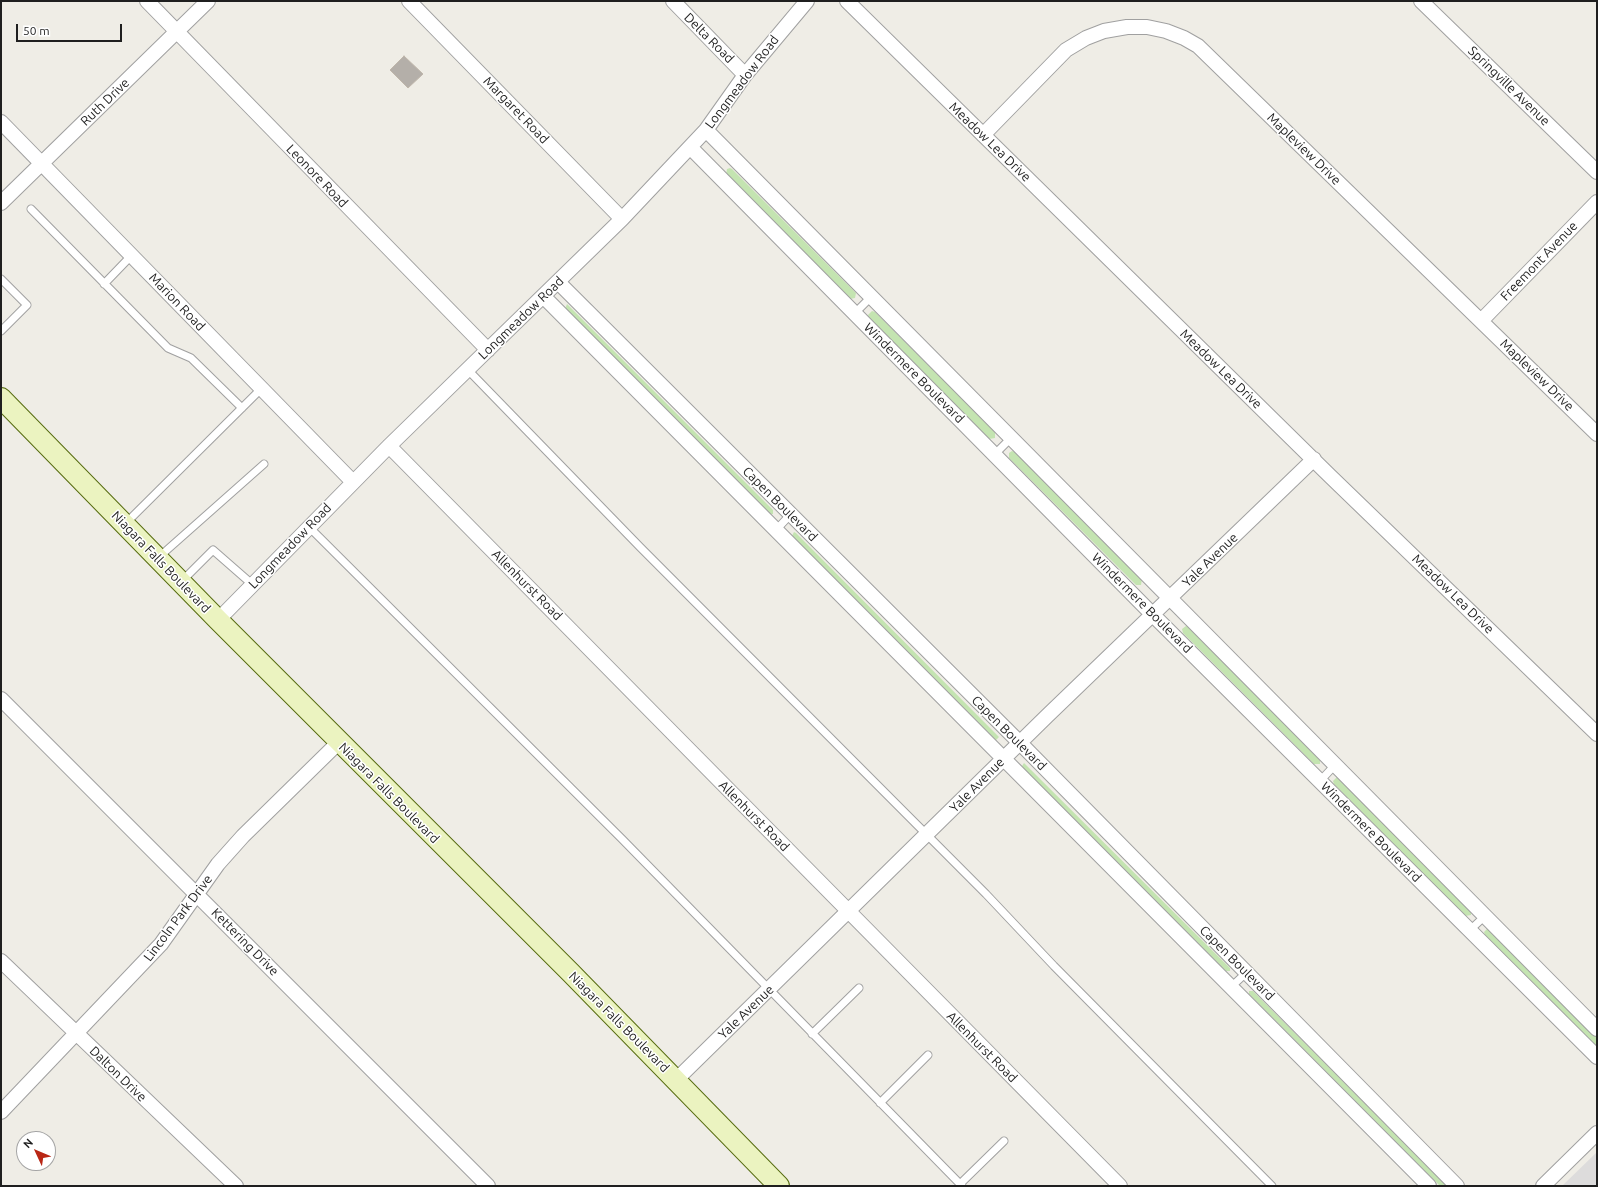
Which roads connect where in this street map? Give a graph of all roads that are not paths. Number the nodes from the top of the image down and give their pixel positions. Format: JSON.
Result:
{"nodes":[{"id":1,"x":146,"y":1,"type":"edge"},
{"id":2,"x":208,"y":1,"type":"edge"},
{"id":3,"x":409,"y":1,"type":"edge"},
{"id":4,"x":673,"y":1,"type":"edge"},
{"id":5,"x":807,"y":1,"type":"edge"},
{"id":6,"x":847,"y":1,"type":"edge"},
{"id":7,"x":1421,"y":1,"type":"edge"},
{"id":8,"x":177,"y":32,"type":"junction"},
{"id":9,"x":745,"y":74,"type":"junction"},
{"id":10,"x":1,"y":122,"type":"edge"},
{"id":11,"x":706,"y":130,"type":"junction"},
{"id":12,"x":983,"y":135,"type":"junction"},
{"id":13,"x":690,"y":147,"type":"junction"},
{"id":14,"x":42,"y":163,"type":"junction"},
{"id":15,"x":1597,"y":172,"type":"edge"},
{"id":16,"x":1597,"y":202,"type":"edge"},
{"id":17,"x":1,"y":203,"type":"edge"},
{"id":18,"x":31,"y":209,"type":"dead end"},
{"id":19,"x":622,"y":219,"type":"junction"},
{"id":20,"x":132,"y":255,"type":"junction"},
{"id":21,"x":1,"y":279,"type":"edge"},
{"id":22,"x":559,"y":283,"type":"junction"},
{"id":23,"x":104,"y":284,"type":"junction"},
{"id":24,"x":544,"y":297,"type":"junction"},
{"id":25,"x":871,"y":297,"type":"junction"},
{"id":26,"x":855,"y":313,"type":"junction"},
{"id":27,"x":1481,"y":321,"type":"junction"},
{"id":28,"x":1,"y":331,"type":"edge"},
{"id":29,"x":488,"y":350,"type":"junction"},
{"id":30,"x":468,"y":370,"type":"junction"},
{"id":31,"x":262,"y":388,"type":"junction"},
{"id":32,"x":1,"y":398,"type":"edge"},
{"id":33,"x":242,"y":408,"type":"junction"},
{"id":34,"x":1597,"y":434,"type":"edge"},
{"id":35,"x":1011,"y":438,"type":"junction"},
{"id":36,"x":389,"y":446,"type":"junction"},
{"id":37,"x":995,"y":454,"type":"junction"},
{"id":38,"x":1314,"y":460,"type":"junction"},
{"id":39,"x":264,"y":464,"type":"dead end"},
{"id":40,"x":353,"y":482,"type":"junction"},
{"id":41,"x":791,"y":514,"type":"junction"},
{"id":42,"x":124,"y":525,"type":"junction"},
{"id":43,"x":309,"y":527,"type":"junction"},
{"id":44,"x":776,"y":530,"type":"junction"},
{"id":45,"x":158,"y":559,"type":"junction"},
{"id":46,"x":180,"y":582,"type":"junction"},
{"id":47,"x":253,"y":585,"type":"junction"},
{"id":48,"x":1170,"y":599,"type":"junction"},
{"id":49,"x":1153,"y":615,"type":"junction"},
{"id":50,"x":218,"y":620,"type":"junction"},
{"id":51,"x":1,"y":699,"type":"edge"},
{"id":52,"x":1597,"y":734,"type":"edge"},
{"id":53,"x":339,"y":742,"type":"junction"},
{"id":54,"x":1020,"y":743,"type":"junction"},
{"id":55,"x":1004,"y":759,"type":"junction"},
{"id":56,"x":1335,"y":765,"type":"junction"},
{"id":57,"x":1320,"y":780,"type":"junction"},
{"id":58,"x":927,"y":835,"type":"junction"},
{"id":59,"x":197,"y":894,"type":"junction"},
{"id":60,"x":849,"y":912,"type":"junction"},
{"id":61,"x":1485,"y":916,"type":"junction"},
{"id":62,"x":1470,"y":930,"type":"junction"},
{"id":63,"x":1,"y":961,"type":"edge"},
{"id":64,"x":1246,"y":973,"type":"junction"},
{"id":65,"x":859,"y":988,"type":"dead end"},
{"id":66,"x":1231,"y":988,"type":"junction"},
{"id":67,"x":769,"y":990,"type":"junction"},
{"id":68,"x":1597,"y":1029,"type":"edge"},
{"id":69,"x":76,"y":1034,"type":"junction"},
{"id":70,"x":812,"y":1034,"type":"junction"},
{"id":71,"x":928,"y":1055,"type":"dead end"},
{"id":72,"x":1597,"y":1057,"type":"edge"},
{"id":73,"x":676,"y":1080,"type":"junction"},
{"id":74,"x":880,"y":1102,"type":"junction"},
{"id":75,"x":1,"y":1112,"type":"edge"},
{"id":76,"x":1597,"y":1133,"type":"edge"},
{"id":77,"x":1004,"y":1142,"type":"dead end"},
{"id":78,"x":771,"y":1184,"type":"edge"},
{"id":79,"x":961,"y":1185,"type":"edge"},
{"id":80,"x":236,"y":1186,"type":"edge"},
{"id":81,"x":488,"y":1186,"type":"edge"},
{"id":82,"x":1120,"y":1186,"type":"edge"},
{"id":83,"x":1272,"y":1186,"type":"edge"},
{"id":84,"x":1429,"y":1186,"type":"edge"},
{"id":85,"x":1457,"y":1186,"type":"edge"},
{"id":86,"x":1543,"y":1186,"type":"edge"}],
"edges":[{"from":1,"to":8,"type":"street","name":"Leonore Road"},
{"from":2,"to":8,"type":"street","name":"Ruth Drive"},
{"from":3,"to":19,"type":"street","name":"Margaret Road"},
{"from":4,"to":9,"type":"street","name":"Delta Road"},
{"from":5,"to":9,"type":"street","name":"Longmeadow Road"},
{"from":6,"to":12,"type":"street","name":"Meadow Lea Drive"},
{"from":7,"to":15,"type":"street","name":"Springville Avenue"},
{"from":8,"to":14,"type":"street","name":"Ruth Drive"},
{"from":8,"to":29,"type":"street","name":"Leonore Road"},
{"from":9,"to":11,"type":"street","name":"Longmeadow Road"},
{"from":10,"to":14,"type":"street","name":"Marion Road"},
{"from":11,"to":13,"type":"street","name":"Longmeadow Road"},
{"from":11,"to":25,"type":"street","name":"Windermere Boulevard"},
{"from":12,"to":27,"type":"street","name":"Mapleview Drive"},
{"from":12,"to":38,"type":"street","name":"Meadow Lea Drive"},
{"from":13,"to":19,"type":"street","name":"Longmeadow Road"},
{"from":13,"to":26,"type":"street","name":"Windermere Boulevard"},
{"from":14,"to":17,"type":"street","name":"Ruth Drive"},
{"from":14,"to":20,"type":"street","name":"Marion Road"},
{"from":16,"to":27,"type":"street","name":"Freemont Avenue"},
{"from":18,"to":23,"type":"lane"},
{"from":19,"to":22,"type":"street","name":"Longmeadow Road"},
{"from":20,"to":23,"type":"lane"},
{"from":20,"to":31,"type":"street","name":"Marion Road"},
{"from":21,"to":28,"type":"lane"},
{"from":22,"to":24,"type":"street","name":"Longmeadow Road"},
{"from":22,"to":41,"type":"street","name":"Capen Boulevard"},
{"from":23,"to":33,"type":"lane"},
{"from":24,"to":29,"type":"street","name":"Longmeadow Road"},
{"from":24,"to":44,"type":"street","name":"Capen Boulevard"},
{"from":25,"to":26,"type":"lane"},
{"from":25,"to":35,"type":"street","name":"Windermere Boulevard"},
{"from":26,"to":37,"type":"street","name":"Windermere Boulevard"},
{"from":27,"to":34,"type":"street","name":"Mapleview Drive"},
{"from":29,"to":30,"type":"street","name":"Longmeadow Road"},
{"from":30,"to":36,"type":"street","name":"Longmeadow Road"},
{"from":30,"to":58,"type":"lane"},
{"from":31,"to":33,"type":"lane"},
{"from":31,"to":40,"type":"street","name":"Marion Road"},
{"from":32,"to":42,"type":"main road","name":"Niagara Falls Boulevard"},
{"from":33,"to":42,"type":"lane"},
{"from":35,"to":37,"type":"lane"},
{"from":35,"to":48,"type":"street","name":"Windermere Boulevard"},
{"from":36,"to":40,"type":"street","name":"Longmeadow Road"},
{"from":36,"to":60,"type":"street","name":"Allenhurst Road"},
{"from":37,"to":49,"type":"street","name":"Windermere Boulevard"},
{"from":38,"to":48,"type":"street","name":"Yale Avenue"},
{"from":38,"to":52,"type":"street","name":"Meadow Lea Drive"},
{"from":39,"to":45,"type":"lane"},
{"from":40,"to":43,"type":"street","name":"Longmeadow Road"},
{"from":41,"to":44,"type":"lane"},
{"from":41,"to":54,"type":"street","name":"Capen Boulevard"},
{"from":42,"to":45,"type":"main road","name":"Niagara Falls Boulevard"},
{"from":43,"to":47,"type":"street","name":"Longmeadow Road"},
{"from":43,"to":67,"type":"lane"},
{"from":44,"to":55,"type":"street","name":"Capen Boulevard"},
{"from":45,"to":46,"type":"main road","name":"Niagara Falls Boulevard"},
{"from":46,"to":47,"type":"lane"},
{"from":46,"to":50,"type":"main road","name":"Niagara Falls Boulevard"},
{"from":47,"to":50,"type":"street","name":"Longmeadow Road"},
{"from":48,"to":49,"type":"street","name":"Yale Avenue"},
{"from":48,"to":56,"type":"street","name":"Windermere Boulevard"},
{"from":49,"to":54,"type":"street","name":"Yale Avenue"},
{"from":49,"to":57,"type":"street","name":"Windermere Boulevard"},
{"from":50,"to":53,"type":"main road","name":"Niagara Falls Boulevard"},
{"from":51,"to":59,"type":"street","name":"Kettering Drive"},
{"from":53,"to":59,"type":"street","name":"Lincoln Park Drive"},
{"from":53,"to":73,"type":"main road","name":"Niagara Falls Boulevard"},
{"from":54,"to":55,"type":"street","name":"Yale Avenue"},
{"from":54,"to":64,"type":"street","name":"Capen Boulevard"},
{"from":55,"to":58,"type":"street","name":"Yale Avenue"},
{"from":55,"to":66,"type":"street","name":"Capen Boulevard"},
{"from":56,"to":57,"type":"lane"},
{"from":56,"to":61,"type":"street","name":"Windermere Boulevard"},
{"from":57,"to":62,"type":"street","name":"Windermere Boulevard"},
{"from":58,"to":60,"type":"street","name":"Yale Avenue"},
{"from":58,"to":83,"type":"lane"},
{"from":59,"to":69,"type":"street","name":"Lincoln Park Drive"},
{"from":59,"to":81,"type":"street","name":"Kettering Drive"},
{"from":60,"to":67,"type":"street","name":"Yale Avenue"},
{"from":60,"to":82,"type":"street","name":"Allenhurst Road"},
{"from":61,"to":62,"type":"lane"},
{"from":61,"to":68,"type":"street","name":"Windermere Boulevard"},
{"from":62,"to":72,"type":"street","name":"Windermere Boulevard"},
{"from":63,"to":69,"type":"street","name":"Dalton Drive"},
{"from":64,"to":66,"type":"lane"},
{"from":64,"to":85,"type":"street","name":"Capen Boulevard"},
{"from":65,"to":70,"type":"lane"},
{"from":66,"to":84,"type":"street","name":"Capen Boulevard"},
{"from":67,"to":70,"type":"lane"},
{"from":67,"to":73,"type":"street","name":"Yale Avenue"},
{"from":69,"to":75,"type":"street","name":"Lincoln Park Drive"},
{"from":69,"to":80,"type":"street","name":"Dalton Drive"},
{"from":70,"to":74,"type":"lane"},
{"from":71,"to":74,"type":"lane"},
{"from":73,"to":78,"type":"main road","name":"Niagara Falls Boulevard"},
{"from":74,"to":79,"type":"lane"},
{"from":76,"to":86,"type":"street"},
{"from":77,"to":79,"type":"lane"}]}
